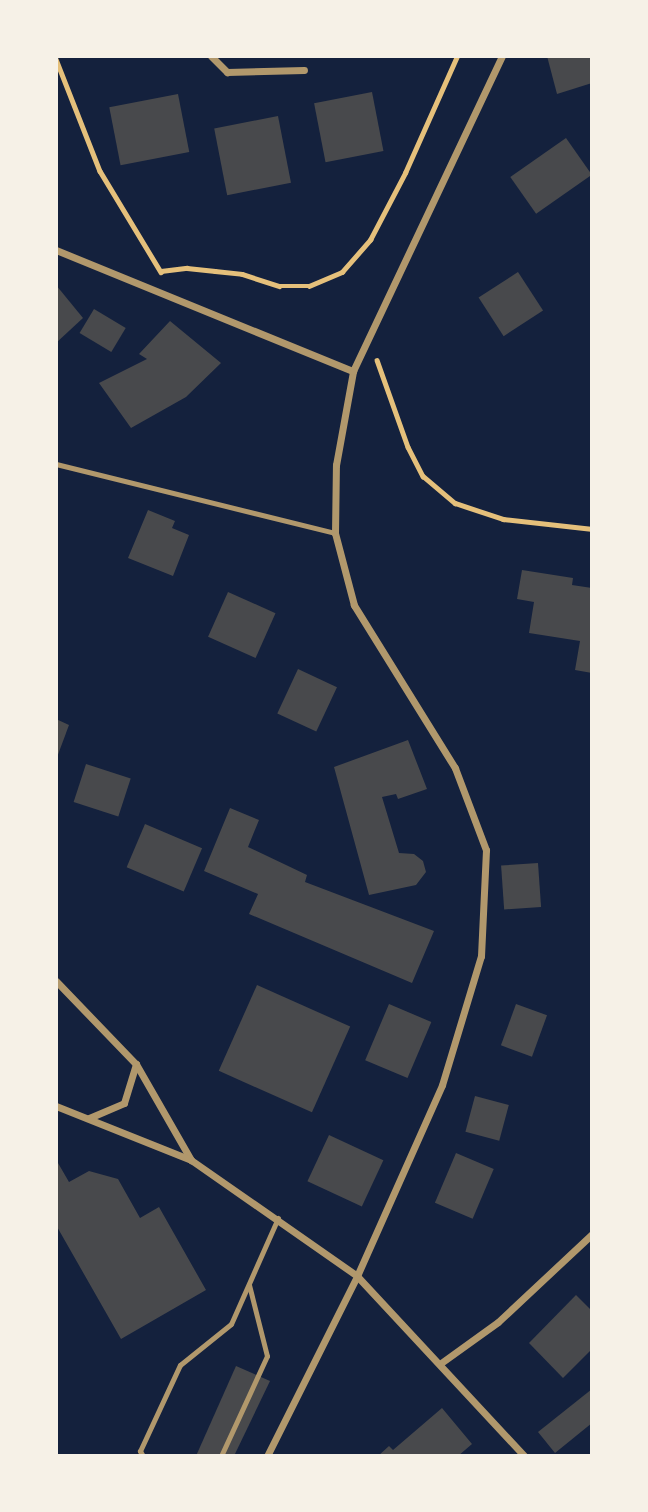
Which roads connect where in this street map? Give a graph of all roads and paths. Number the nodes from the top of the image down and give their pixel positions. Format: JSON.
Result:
{"nodes":[{"id":1,"x":211,"y":56,"type":"edge"},
{"id":2,"x":457,"y":56,"type":"edge"},
{"id":3,"x":502,"y":56,"type":"edge"},
{"id":4,"x":56,"y":59,"type":"edge"},
{"id":5,"x":304,"y":70,"type":"dead end"},
{"id":6,"x":56,"y":250,"type":"edge"},
{"id":7,"x":161,"y":271,"type":"junction"},
{"id":8,"x":156,"y":290,"type":"junction"},
{"id":9,"x":369,"y":334,"type":"junction"},
{"id":10,"x":353,"y":371,"type":"junction"},
{"id":11,"x":56,"y":464,"type":"edge"},
{"id":12,"x":592,"y":528,"type":"edge"},
{"id":13,"x":335,"y":533,"type":"junction"},
{"id":14,"x":56,"y":981,"type":"edge"},
{"id":15,"x":136,"y":1063,"type":"junction"},
{"id":16,"x":56,"y":1106,"type":"edge"},
{"id":17,"x":89,"y":1118,"type":"junction"},
{"id":18,"x":191,"y":1160,"type":"junction"},
{"id":19,"x":278,"y":1218,"type":"junction"},
{"id":20,"x":592,"y":1234,"type":"edge"},
{"id":21,"x":357,"y":1276,"type":"junction"},
{"id":22,"x":248,"y":1285,"type":"junction"},
{"id":23,"x":441,"y":1363,"type":"junction"},
{"id":24,"x":143,"y":1456,"type":"edge"},
{"id":25,"x":221,"y":1456,"type":"edge"},
{"id":26,"x":267,"y":1456,"type":"edge"},
{"id":27,"x":524,"y":1456,"type":"edge"}],
"edges":[{"from":1,"to":5,"type":"street"},
{"from":2,"to":7,"type":"path"},
{"from":3,"to":9,"type":"street"},
{"from":4,"to":7,"type":"path"},
{"from":6,"to":8,"type":"street"},
{"from":7,"to":8,"type":"path"},
{"from":8,"to":10,"type":"street"},
{"from":9,"to":10,"type":"street"},
{"from":9,"to":12,"type":"path"},
{"from":10,"to":13,"type":"street"},
{"from":11,"to":13,"type":"lane"},
{"from":13,"to":21,"type":"street"},
{"from":14,"to":15,"type":"street"},
{"from":15,"to":17,"type":"street"},
{"from":15,"to":18,"type":"street"},
{"from":16,"to":17,"type":"street"},
{"from":17,"to":18,"type":"street"},
{"from":18,"to":19,"type":"street"},
{"from":19,"to":21,"type":"street"},
{"from":19,"to":22,"type":"lane"},
{"from":20,"to":23,"type":"street"},
{"from":21,"to":23,"type":"street"},
{"from":21,"to":26,"type":"street"},
{"from":22,"to":24,"type":"lane"},
{"from":22,"to":25,"type":"lane"},
{"from":23,"to":27,"type":"street"}]}
